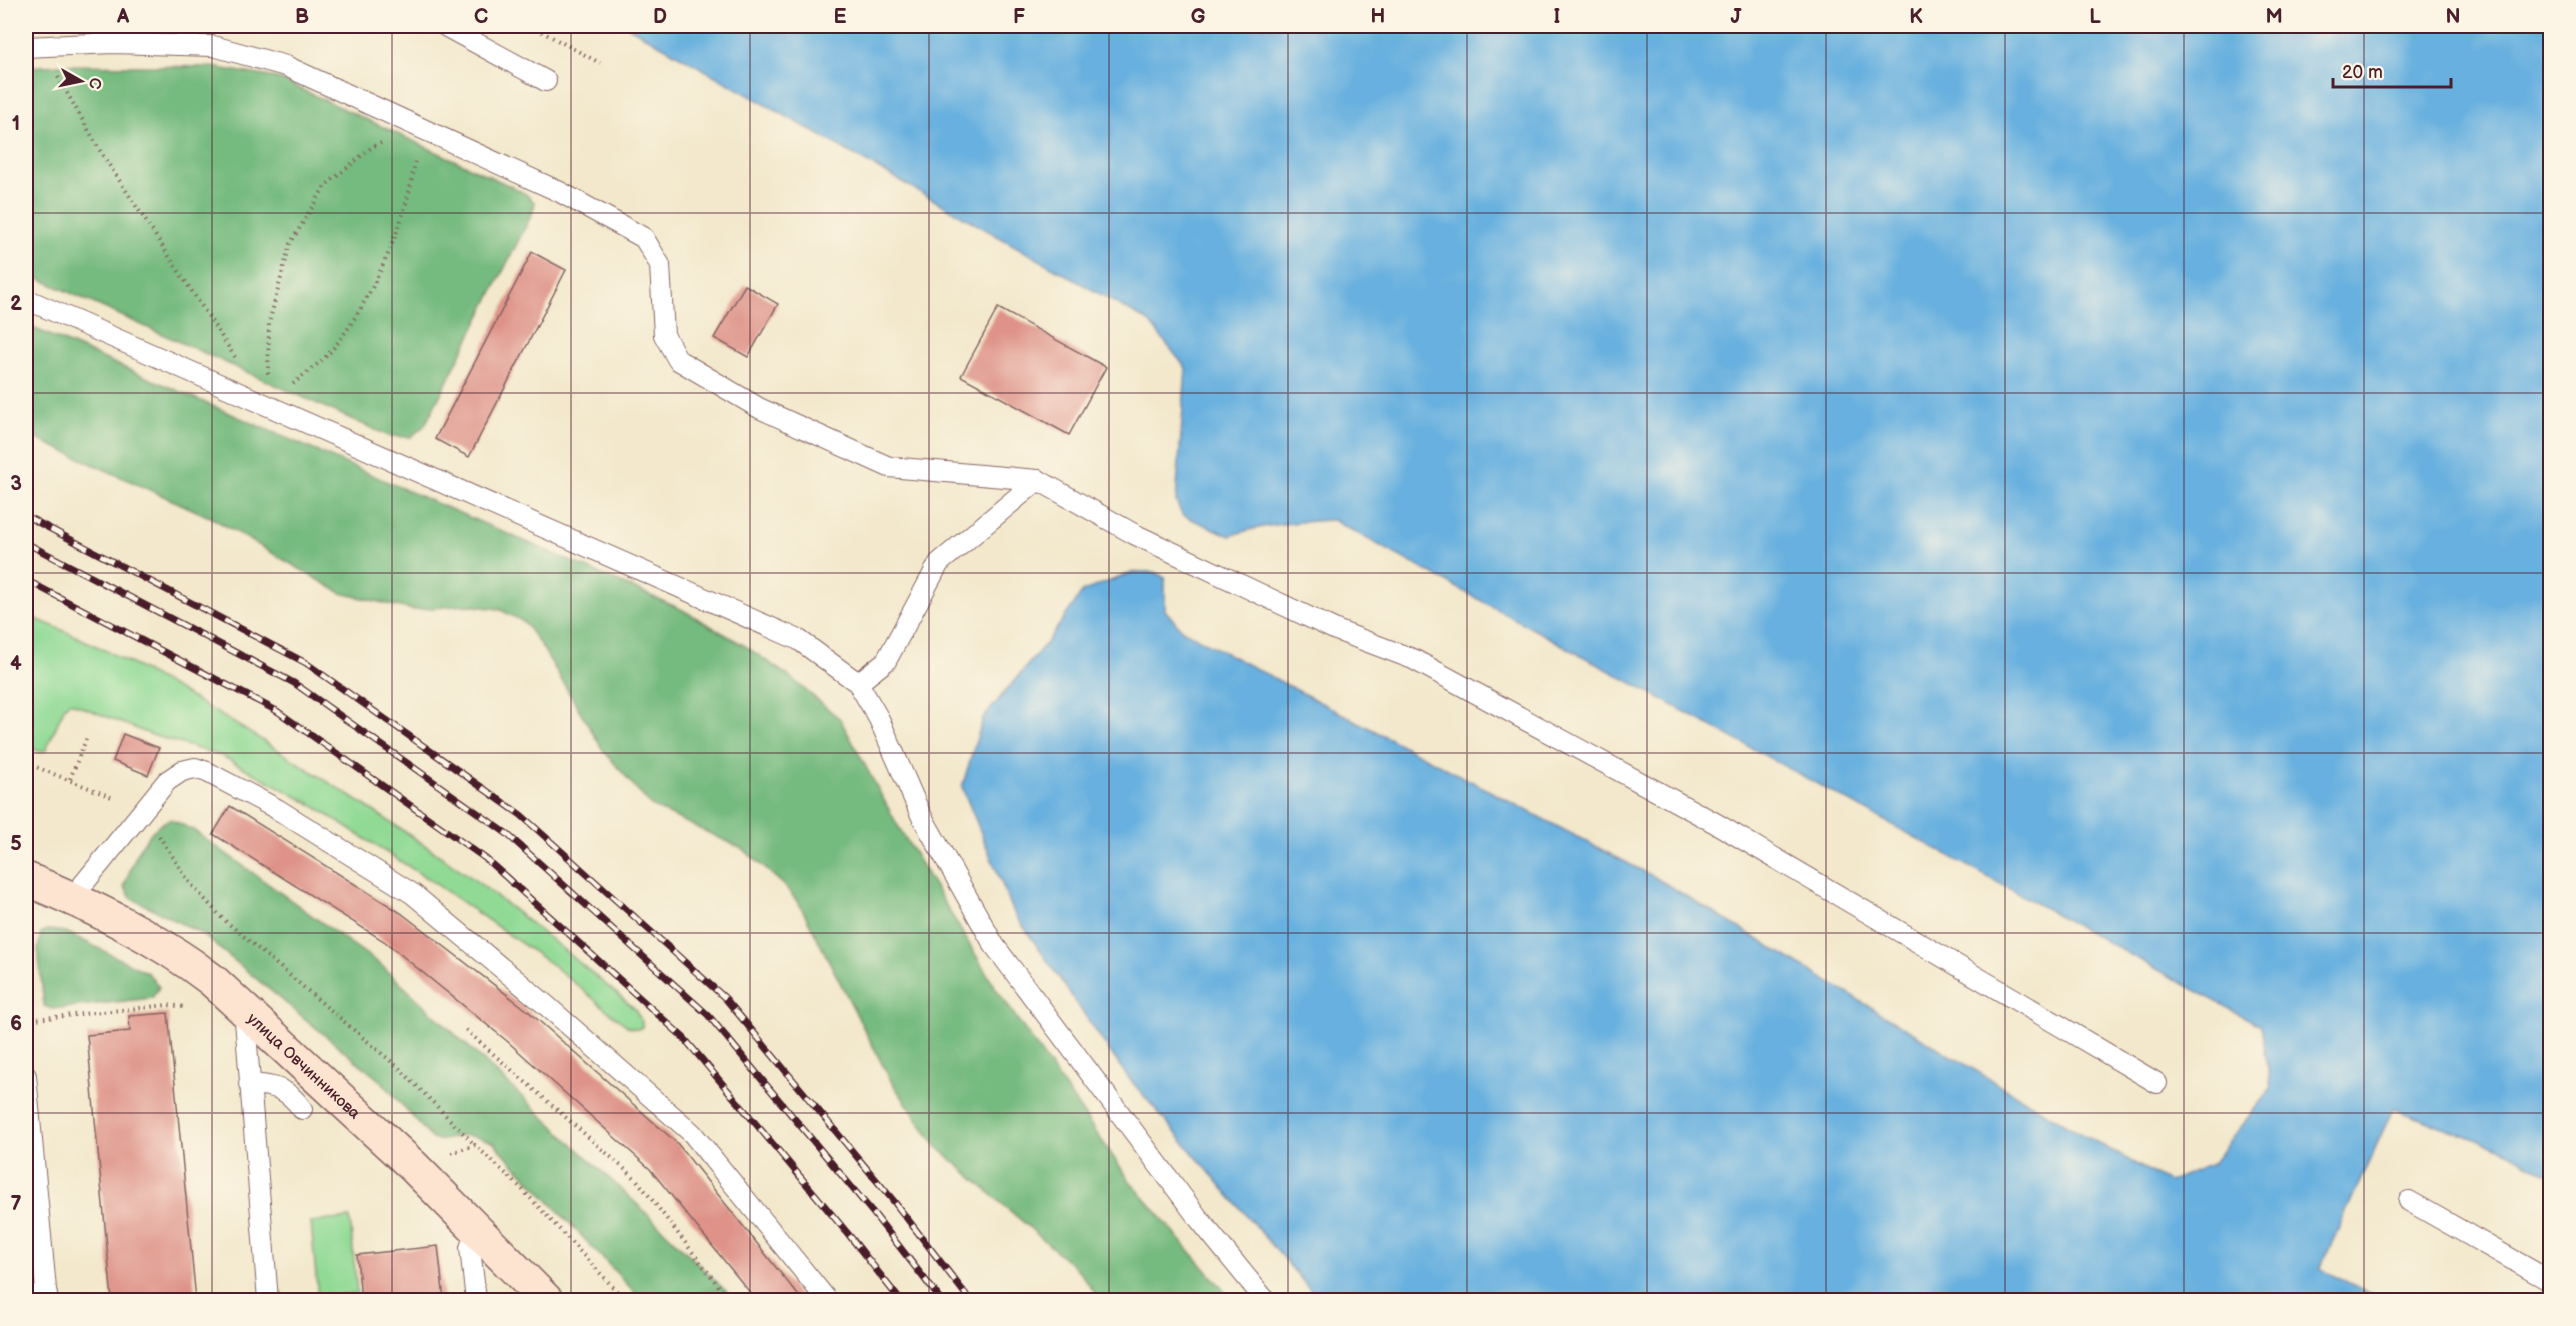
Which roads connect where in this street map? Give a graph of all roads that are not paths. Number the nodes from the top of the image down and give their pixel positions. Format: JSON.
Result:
{"nodes":[{"id":1,"x":445,"y":26,"type":"edge"},
{"id":2,"x":33,"y":47,"type":"edge"},
{"id":3,"x":546,"y":81,"type":"dead end"},
{"id":4,"x":26,"y":299,"type":"edge"},
{"id":5,"x":1038,"y":480,"type":"junction"},
{"id":6,"x":858,"y":683,"type":"junction"},
{"id":7,"x":26,"y":879,"type":"edge"},
{"id":8,"x":72,"y":898,"type":"junction"},
{"id":9,"x":244,"y":1008,"type":"junction"},
{"id":10,"x":26,"y":1076,"type":"edge"},
{"id":11,"x":2157,"y":1083,"type":"dead end"},
{"id":12,"x":249,"y":1084,"type":"junction"},
{"id":13,"x":302,"y":1109,"type":"dead end"},
{"id":14,"x":2409,"y":1201,"type":"dead end"},
{"id":15,"x":477,"y":1228,"type":"junction"},
{"id":16,"x":2550,"y":1281,"type":"edge"},
{"id":17,"x":26,"y":1297,"type":"edge"},
{"id":18,"x":47,"y":1298,"type":"edge"},
{"id":19,"x":268,"y":1300,"type":"edge"},
{"id":20,"x":476,"y":1300,"type":"edge"},
{"id":21,"x":546,"y":1300,"type":"edge"},
{"id":22,"x":827,"y":1300,"type":"edge"},
{"id":23,"x":1265,"y":1300,"type":"edge"}],
"edges":[{"from":1,"to":3,"type":"lane"},
{"from":2,"to":5,"type":"lane"},
{"from":4,"to":6,"type":"lane"},
{"from":5,"to":6,"type":"lane"},
{"from":5,"to":11,"type":"lane"},
{"from":6,"to":23,"type":"lane"},
{"from":7,"to":8,"type":"street","name":"улица Овчинникова"},
{"from":8,"to":9,"type":"street","name":"улица Овчинникова"},
{"from":8,"to":22,"type":"lane"},
{"from":9,"to":12,"type":"lane"},
{"from":9,"to":15,"type":"street","name":"улица Овчинникова"},
{"from":10,"to":18,"type":"lane"},
{"from":12,"to":13,"type":"lane"},
{"from":12,"to":19,"type":"lane"},
{"from":14,"to":16,"type":"lane"},
{"from":15,"to":20,"type":"lane"},
{"from":15,"to":21,"type":"street","name":"улица Овчинникова"},
{"from":17,"to":18,"type":"lane"}]}
